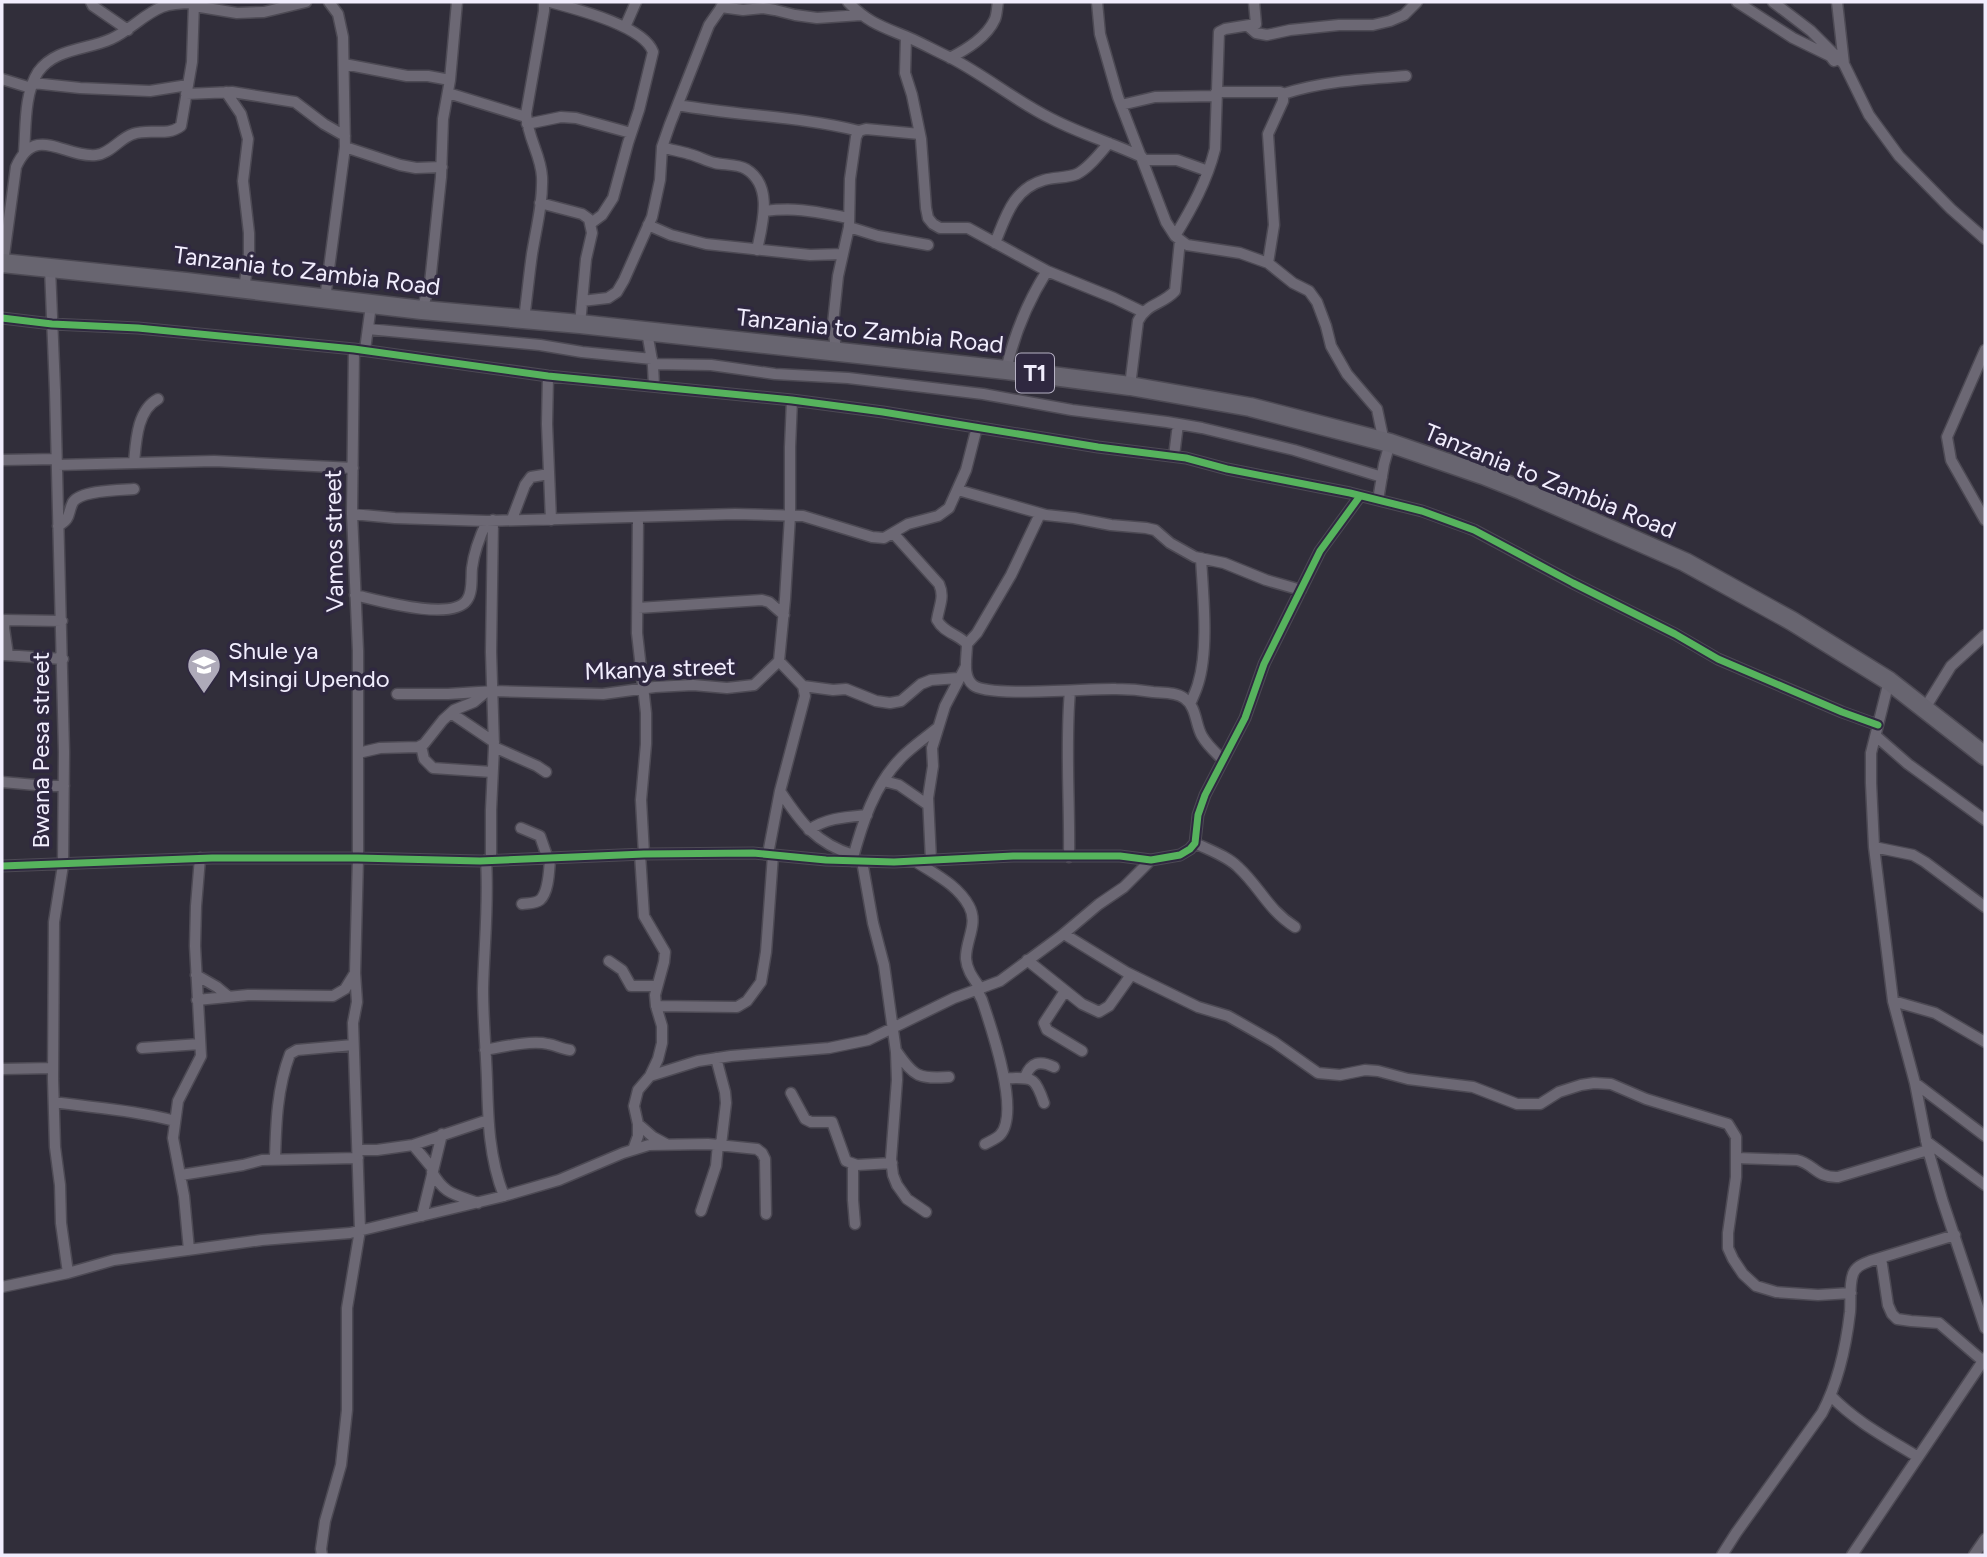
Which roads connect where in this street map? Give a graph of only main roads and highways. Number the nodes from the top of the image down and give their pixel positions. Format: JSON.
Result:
{"nodes":[{"id":1,"x":2,"y":263,"type":"edge"},
{"id":2,"x":1985,"y":756,"type":"edge"}],
"edges":[{"from":1,"to":2,"type":"highway","name":"Tanzania to Zambia Road","number":"T1"}]}
